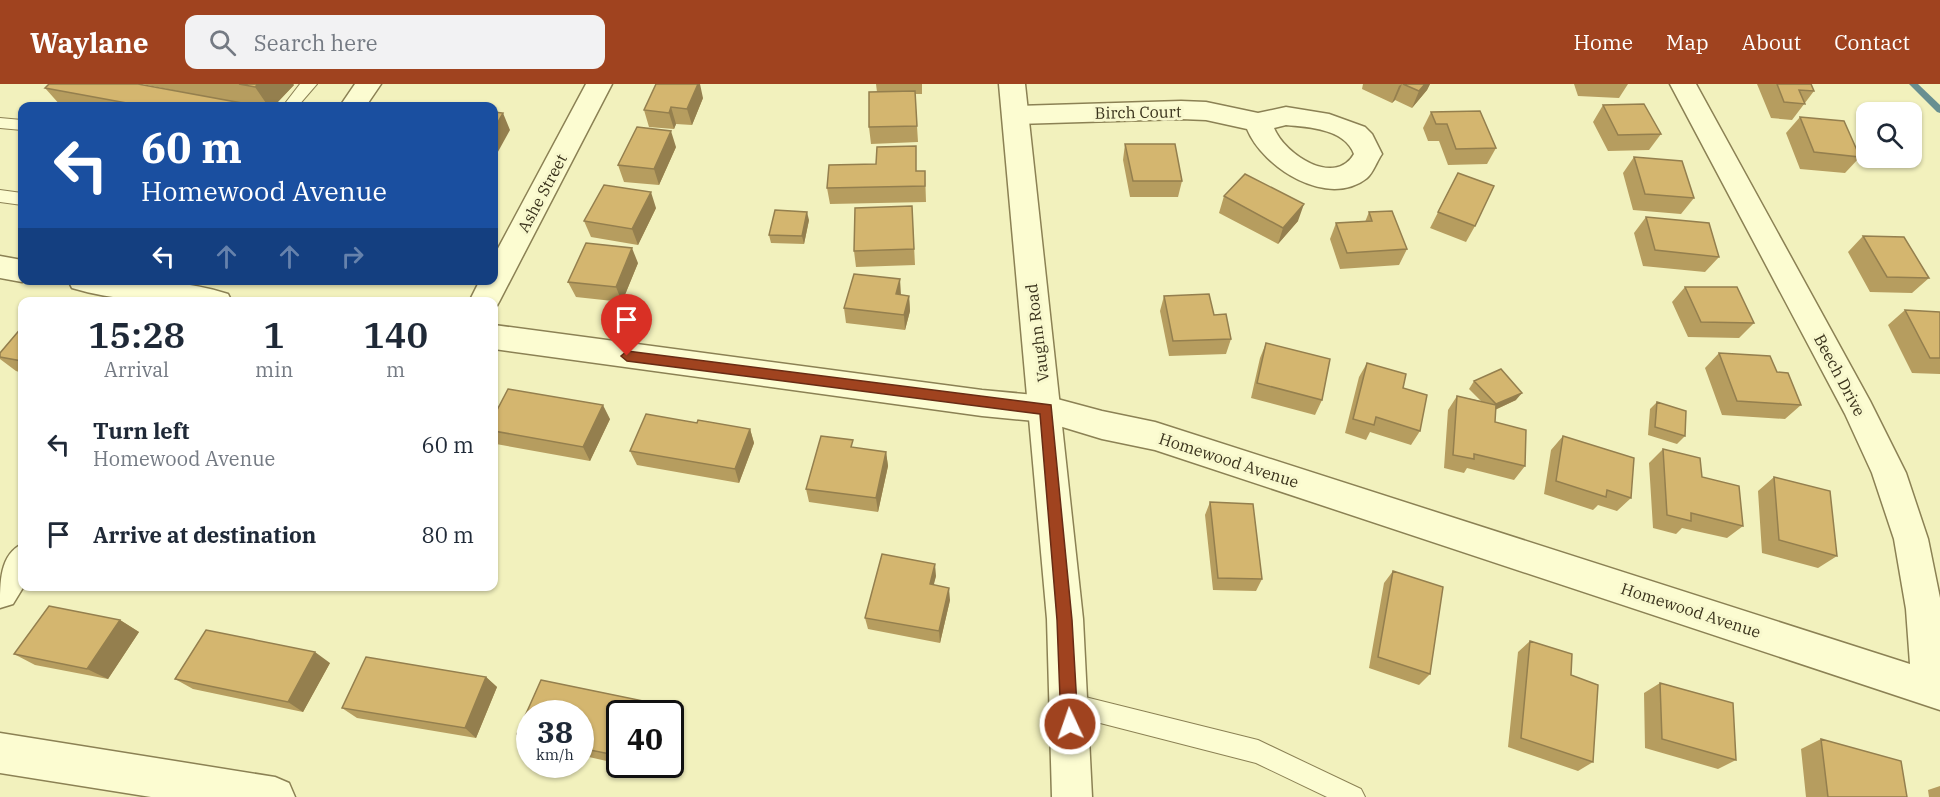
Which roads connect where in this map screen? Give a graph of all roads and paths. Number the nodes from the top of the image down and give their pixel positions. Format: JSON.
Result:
{"nodes":[{"id":1,"x":309,"y":84,"type":"edge"},
{"id":2,"x":368,"y":84,"type":"edge"},
{"id":3,"x":599,"y":84,"type":"edge"},
{"id":4,"x":1012,"y":84,"type":"edge"},
{"id":5,"x":1683,"y":84,"type":"edge"},
{"id":6,"x":293,"y":102,"type":"edge"},
{"id":7,"x":355,"y":102,"type":"edge"},
{"id":8,"x":1017,"y":115,"type":"junction"},
{"id":9,"x":1258,"y":122,"type":"dead end"},
{"id":10,"x":0,"y":123,"type":"edge"},
{"id":11,"x":18,"y":125,"type":"edge"},
{"id":12,"x":0,"y":196,"type":"edge"},
{"id":13,"x":18,"y":198,"type":"edge"},
{"id":14,"x":0,"y":267,"type":"edge"},
{"id":15,"x":18,"y":270,"type":"edge"},
{"id":16,"x":498,"y":275,"type":"edge"},
{"id":17,"x":123,"y":285,"type":"edge"},
{"id":18,"x":214,"y":296,"type":"edge"},
{"id":19,"x":498,"y":338,"type":"edge"},
{"id":20,"x":1046,"y":409,"type":"junction"},
{"id":21,"x":18,"y":566,"type":"edge"},
{"id":22,"x":0,"y":592,"type":"edge"},
{"id":23,"x":1935,"y":691,"type":"edge"},
{"id":24,"x":1069,"y":704,"type":"junction"},
{"id":25,"x":0,"y":753,"type":"edge"},
{"id":26,"x":275,"y":797,"type":"edge"},
{"id":27,"x":1072,"y":797,"type":"edge"},
{"id":28,"x":1353,"y":797,"type":"edge"}],
"edges":[{"from":1,"to":6,"type":"lane"},
{"from":2,"to":7,"type":"street"},
{"from":3,"to":16,"type":"street","name":"Ashe Street"},
{"from":4,"to":8,"type":"street","name":"Vaughn Road"},
{"from":5,"to":23,"type":"street","name":"Beech Drive"},
{"from":8,"to":9,"type":"street","name":"Birch Court"},
{"from":8,"to":20,"type":"street","name":"Vaughn Road"},
{"from":10,"to":11,"type":"lane"},
{"from":12,"to":13,"type":"lane"},
{"from":14,"to":15,"type":"street"},
{"from":17,"to":18,"type":"street"},
{"from":19,"to":20,"type":"street","name":"Homewood Avenue"},
{"from":20,"to":23,"type":"street","name":"Homewood Avenue"},
{"from":20,"to":24,"type":"street","name":"Vaughn Road"},
{"from":21,"to":22,"type":"street"},
{"from":24,"to":27,"type":"street","name":"Vaughn Road"},
{"from":24,"to":28,"type":"lane"},
{"from":25,"to":26,"type":"street"}]}
